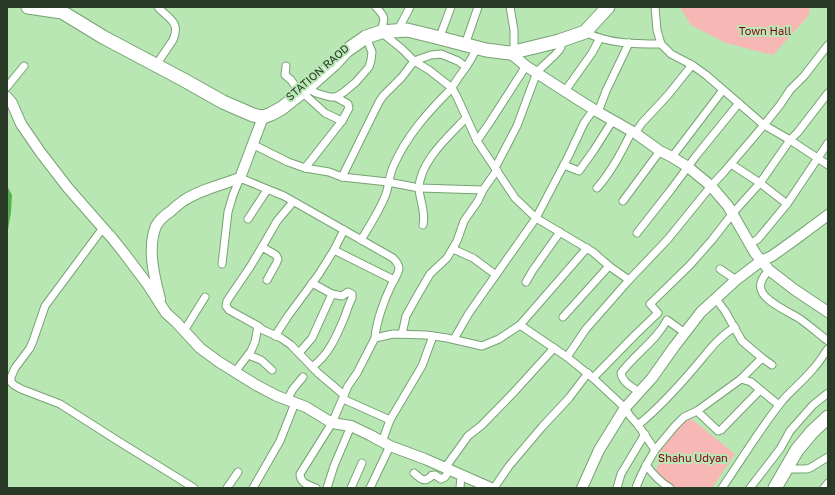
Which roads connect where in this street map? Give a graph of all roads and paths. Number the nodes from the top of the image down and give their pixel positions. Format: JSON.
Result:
{"nodes":[{"id":1,"x":28,"y":7,"type":"edge"},
{"id":2,"x":158,"y":7,"type":"edge"},
{"id":3,"x":376,"y":7,"type":"edge"},
{"id":4,"x":410,"y":7,"type":"edge"},
{"id":5,"x":451,"y":7,"type":"edge"},
{"id":6,"x":478,"y":7,"type":"edge"},
{"id":7,"x":510,"y":7,"type":"edge"},
{"id":8,"x":656,"y":7,"type":"edge"},
{"id":9,"x":603,"y":8,"type":"edge"},
{"id":10,"x":400,"y":26,"type":"junction"},
{"id":11,"x":381,"y":29,"type":"junction"},
{"id":12,"x":442,"y":31,"type":"junction"},
{"id":13,"x":585,"y":32,"type":"junction"},
{"id":14,"x":366,"y":37,"type":"junction"},
{"id":15,"x":467,"y":38,"type":"junction"},
{"id":16,"x":600,"y":38,"type":"junction"},
{"id":17,"x":559,"y":41,"type":"junction"},
{"id":18,"x":629,"y":43,"type":"junction"},
{"id":19,"x":661,"y":44,"type":"junction"},
{"id":20,"x":476,"y":48,"type":"junction"},
{"id":21,"x":827,"y":48,"type":"edge"},
{"id":22,"x":512,"y":51,"type":"junction"},
{"id":23,"x":414,"y":62,"type":"junction"},
{"id":24,"x":158,"y":63,"type":"junction"},
{"id":25,"x":692,"y":65,"type":"junction"},
{"id":26,"x":24,"y":66,"type":"dead end"},
{"id":27,"x":286,"y":66,"type":"dead end"},
{"id":28,"x":526,"y":66,"type":"junction"},
{"id":29,"x":466,"y":67,"type":"junction"},
{"id":30,"x":537,"y":72,"type":"junction"},
{"id":31,"x":7,"y":87,"type":"edge"},
{"id":32,"x":452,"y":88,"type":"junction"},
{"id":33,"x":302,"y":90,"type":"junction"},
{"id":34,"x":723,"y":90,"type":"junction"},
{"id":35,"x":565,"y":91,"type":"junction"},
{"id":36,"x":828,"y":93,"type":"edge"},
{"id":37,"x":323,"y":96,"type":"junction"},
{"id":38,"x":7,"y":97,"type":"edge"},
{"id":39,"x":336,"y":97,"type":"junction"},
{"id":40,"x":739,"y":103,"type":"junction"},
{"id":41,"x":317,"y":106,"type":"junction"},
{"id":42,"x":596,"y":110,"type":"junction"},
{"id":43,"x":263,"y":113,"type":"junction"},
{"id":44,"x":466,"y":118,"type":"junction"},
{"id":45,"x":613,"y":120,"type":"junction"},
{"id":46,"x":342,"y":121,"type":"junction"},
{"id":47,"x":764,"y":125,"type":"junction"},
{"id":48,"x":634,"y":132,"type":"junction"},
{"id":49,"x":790,"y":140,"type":"junction"},
{"id":50,"x":477,"y":141,"type":"junction"},
{"id":51,"x":828,"y":143,"type":"edge"},
{"id":52,"x":252,"y":144,"type":"junction"},
{"id":53,"x":660,"y":151,"type":"junction"},
{"id":54,"x":672,"y":157,"type":"junction"},
{"id":55,"x":818,"y":158,"type":"junction"},
{"id":56,"x":731,"y":164,"type":"junction"},
{"id":57,"x":564,"y":165,"type":"junction"},
{"id":58,"x":828,"y":165,"type":"edge"},
{"id":59,"x":688,"y":167,"type":"junction"},
{"id":60,"x":306,"y":168,"type":"junction"},
{"id":61,"x":496,"y":169,"type":"junction"},
{"id":62,"x":342,"y":177,"type":"junction"},
{"id":63,"x":240,"y":178,"type":"junction"},
{"id":64,"x":388,"y":182,"type":"junction"},
{"id":65,"x":760,"y":183,"type":"junction"},
{"id":66,"x":711,"y":186,"type":"junction"},
{"id":67,"x":419,"y":188,"type":"junction"},
{"id":68,"x":597,"y":188,"type":"dead end"},
{"id":69,"x":267,"y":190,"type":"junction"},
{"id":70,"x":483,"y":190,"type":"junction"},
{"id":71,"x":623,"y":201,"type":"dead end"},
{"id":72,"x":293,"y":202,"type":"junction"},
{"id":73,"x":788,"y":204,"type":"junction"},
{"id":74,"x":733,"y":213,"type":"junction"},
{"id":75,"x":828,"y":214,"type":"edge"},
{"id":76,"x":536,"y":218,"type":"junction"},
{"id":77,"x":248,"y":219,"type":"dead end"},
{"id":78,"x":423,"y":225,"type":"dead end"},
{"id":79,"x":103,"y":228,"type":"junction"},
{"id":80,"x":344,"y":230,"type":"junction"},
{"id":81,"x":560,"y":232,"type":"junction"},
{"id":82,"x":637,"y":233,"type":"dead end"},
{"id":83,"x":361,"y":240,"type":"junction"},
{"id":84,"x":750,"y":244,"type":"junction"},
{"id":85,"x":262,"y":247,"type":"junction"},
{"id":86,"x":587,"y":248,"type":"junction"},
{"id":87,"x":453,"y":249,"type":"junction"},
{"id":88,"x":334,"y":250,"type":"junction"},
{"id":89,"x":761,"y":261,"type":"junction"},
{"id":90,"x":222,"y":264,"type":"dead end"},
{"id":91,"x":609,"y":266,"type":"junction"},
{"id":92,"x":720,"y":269,"type":"dead end"},
{"id":93,"x":769,"y":270,"type":"junction"},
{"id":94,"x":496,"y":275,"type":"junction"},
{"id":95,"x":267,"y":280,"type":"dead end"},
{"id":96,"x":394,"y":280,"type":"junction"},
{"id":97,"x":629,"y":280,"type":"junction"},
{"id":98,"x":736,"y":280,"type":"junction"},
{"id":99,"x":526,"y":282,"type":"dead end"},
{"id":100,"x":312,"y":283,"type":"junction"},
{"id":101,"x":332,"y":294,"type":"junction"},
{"id":102,"x":205,"y":297,"type":"dead end"},
{"id":103,"x":716,"y":299,"type":"junction"},
{"id":104,"x":162,"y":307,"type":"junction"},
{"id":105,"x":827,"y":308,"type":"edge"},
{"id":106,"x":658,"y":313,"type":"junction"},
{"id":107,"x":564,"y":317,"type":"dead end"},
{"id":108,"x":667,"y":320,"type":"junction"},
{"id":109,"x":520,"y":325,"type":"junction"},
{"id":110,"x":258,"y":326,"type":"junction"},
{"id":111,"x":735,"y":327,"type":"junction"},
{"id":112,"x":184,"y":331,"type":"junction"},
{"id":113,"x":685,"y":333,"type":"junction"},
{"id":114,"x":402,"y":334,"type":"junction"},
{"id":115,"x":275,"y":336,"type":"junction"},
{"id":116,"x":433,"y":336,"type":"junction"},
{"id":117,"x":375,"y":338,"type":"junction"},
{"id":118,"x":454,"y":340,"type":"junction"},
{"id":119,"x":828,"y":341,"type":"edge"},
{"id":120,"x":554,"y":348,"type":"junction"},
{"id":121,"x":828,"y":349,"type":"edge"},
{"id":122,"x":299,"y":353,"type":"junction"},
{"id":123,"x":248,"y":355,"type":"junction"},
{"id":124,"x":568,"y":356,"type":"junction"},
{"id":125,"x":762,"y":358,"type":"junction"},
{"id":126,"x":772,"y":365,"type":"dead end"},
{"id":127,"x":312,"y":367,"type":"junction"},
{"id":128,"x":272,"y":370,"type":"dead end"},
{"id":129,"x":235,"y":372,"type":"junction"},
{"id":130,"x":590,"y":376,"type":"junction"},
{"id":131,"x":303,"y":377,"type":"dead end"},
{"id":132,"x":741,"y":379,"type":"junction"},
{"id":133,"x":760,"y":390,"type":"junction"},
{"id":134,"x":639,"y":392,"type":"junction"},
{"id":135,"x":828,"y":393,"type":"edge"},
{"id":136,"x":344,"y":397,"type":"junction"},
{"id":137,"x":291,"y":402,"type":"junction"},
{"id":138,"x":779,"y":405,"type":"junction"},
{"id":139,"x":625,"y":408,"type":"junction"},
{"id":140,"x":697,"y":411,"type":"junction"},
{"id":141,"x":828,"y":417,"type":"edge"},
{"id":142,"x":390,"y":420,"type":"junction"},
{"id":143,"x":332,"y":423,"type":"junction"},
{"id":144,"x":638,"y":425,"type":"junction"},
{"id":145,"x":351,"y":426,"type":"junction"},
{"id":146,"x":645,"y":434,"type":"junction"},
{"id":147,"x":386,"y":444,"type":"junction"},
{"id":148,"x":655,"y":450,"type":"junction"},
{"id":149,"x":828,"y":458,"type":"edge"},
{"id":150,"x":362,"y":463,"type":"dead end"},
{"id":151,"x":646,"y":464,"type":"junction"},
{"id":152,"x":448,"y":469,"type":"junction"},
{"id":153,"x":786,"y":469,"type":"junction"},
{"id":154,"x":238,"y":472,"type":"dead end"},
{"id":155,"x":414,"y":473,"type":"dead end"},
{"id":156,"x":461,"y":475,"type":"junction"},
{"id":157,"x":828,"y":483,"type":"edge"},
{"id":158,"x":194,"y":488,"type":"edge"},
{"id":159,"x":227,"y":488,"type":"edge"},
{"id":160,"x":253,"y":488,"type":"edge"},
{"id":161,"x":316,"y":488,"type":"edge"},
{"id":162,"x":326,"y":488,"type":"edge"},
{"id":163,"x":351,"y":488,"type":"edge"},
{"id":164,"x":370,"y":488,"type":"edge"},
{"id":165,"x":460,"y":488,"type":"edge"},
{"id":166,"x":491,"y":488,"type":"edge"},
{"id":167,"x":494,"y":488,"type":"edge"},
{"id":168,"x":582,"y":488,"type":"edge"},
{"id":169,"x":617,"y":488,"type":"edge"},
{"id":170,"x":636,"y":488,"type":"edge"},
{"id":171,"x":670,"y":488,"type":"edge"},
{"id":172,"x":722,"y":488,"type":"edge"},
{"id":173,"x":750,"y":488,"type":"edge"},
{"id":174,"x":775,"y":488,"type":"edge"},
{"id":175,"x":824,"y":488,"type":"edge"}],
"edges":[{"from":1,"to":24,"type":"highway"},
{"from":2,"to":24,"type":"street"},
{"from":3,"to":11,"type":"street"},
{"from":4,"to":10,"type":"street"},
{"from":5,"to":12,"type":"street"},
{"from":6,"to":15,"type":"street"},
{"from":7,"to":22,"type":"street"},
{"from":8,"to":19,"type":"street"},
{"from":9,"to":13,"type":"highway"},
{"from":9,"to":22,"type":"highway","name":"STATION RAOD"},
{"from":10,"to":11,"type":"highway","name":"STATION RAOD"},
{"from":10,"to":12,"type":"highway","name":"STATION RAOD"},
{"from":11,"to":14,"type":"highway"},
{"from":11,"to":20,"type":"highway"},
{"from":11,"to":23,"type":"street"},
{"from":11,"to":33,"type":"highway","name":"STATION RAOD"},
{"from":12,"to":15,"type":"highway","name":"STATION RAOD"},
{"from":13,"to":16,"type":"street"},
{"from":13,"to":17,"type":"highway"},
{"from":14,"to":33,"type":"highway"},
{"from":14,"to":39,"type":"street"},
{"from":15,"to":22,"type":"highway","name":"STATION RAOD"},
{"from":16,"to":18,"type":"street"},
{"from":16,"to":35,"type":"street"},
{"from":17,"to":22,"type":"highway"},
{"from":17,"to":30,"type":"street"},
{"from":18,"to":19,"type":"street"},
{"from":18,"to":42,"type":"street"},
{"from":19,"to":25,"type":"street"},
{"from":20,"to":22,"type":"highway"},
{"from":20,"to":29,"type":"street"},
{"from":21,"to":47,"type":"street"},
{"from":22,"to":28,"type":"street"},
{"from":23,"to":29,"type":"street"},
{"from":23,"to":32,"type":"street"},
{"from":23,"to":62,"type":"street"},
{"from":24,"to":43,"type":"highway"},
{"from":25,"to":34,"type":"street"},
{"from":25,"to":48,"type":"street"},
{"from":26,"to":31,"type":"street"},
{"from":27,"to":33,"type":"street"},
{"from":28,"to":30,"type":"street"},
{"from":28,"to":50,"type":"street"},
{"from":29,"to":32,"type":"street"},
{"from":30,"to":35,"type":"street"},
{"from":30,"to":61,"type":"street"},
{"from":32,"to":44,"type":"street"},
{"from":32,"to":64,"type":"street"},
{"from":33,"to":37,"type":"street"},
{"from":33,"to":41,"type":"street"},
{"from":33,"to":43,"type":"highway"},
{"from":34,"to":40,"type":"street"},
{"from":34,"to":54,"type":"street"},
{"from":35,"to":42,"type":"street"},
{"from":36,"to":49,"type":"street"},
{"from":37,"to":39,"type":"street"},
{"from":37,"to":41,"type":"street"},
{"from":38,"to":79,"type":"street"},
{"from":39,"to":46,"type":"street"},
{"from":40,"to":47,"type":"street"},
{"from":40,"to":59,"type":"street"},
{"from":41,"to":46,"type":"street"},
{"from":42,"to":45,"type":"street"},
{"from":42,"to":57,"type":"street"},
{"from":43,"to":52,"type":"street"},
{"from":44,"to":50,"type":"street"},
{"from":44,"to":67,"type":"street"},
{"from":45,"to":48,"type":"street"},
{"from":45,"to":57,"type":"street"},
{"from":46,"to":60,"type":"street"},
{"from":47,"to":49,"type":"street"},
{"from":47,"to":56,"type":"street"},
{"from":48,"to":53,"type":"street"},
{"from":48,"to":68,"type":"street"},
{"from":49,"to":55,"type":"street"},
{"from":49,"to":65,"type":"street"},
{"from":50,"to":61,"type":"street"},
{"from":51,"to":55,"type":"street"},
{"from":52,"to":60,"type":"street"},
{"from":52,"to":63,"type":"street"},
{"from":53,"to":54,"type":"street"},
{"from":53,"to":71,"type":"street"},
{"from":54,"to":59,"type":"street"},
{"from":55,"to":58,"type":"street"},
{"from":55,"to":73,"type":"street"},
{"from":56,"to":65,"type":"street"},
{"from":56,"to":66,"type":"street"},
{"from":57,"to":76,"type":"street"},
{"from":59,"to":66,"type":"street"},
{"from":59,"to":82,"type":"street"},
{"from":60,"to":62,"type":"street"},
{"from":61,"to":70,"type":"street"},
{"from":61,"to":76,"type":"street"},
{"from":62,"to":64,"type":"street"},
{"from":63,"to":69,"type":"street"},
{"from":63,"to":90,"type":"street"},
{"from":63,"to":104,"type":"street"},
{"from":64,"to":67,"type":"street"},
{"from":64,"to":83,"type":"street"},
{"from":65,"to":73,"type":"street"},
{"from":65,"to":74,"type":"street"},
{"from":66,"to":74,"type":"street"},
{"from":66,"to":97,"type":"street"},
{"from":67,"to":70,"type":"street"},
{"from":67,"to":78,"type":"street"},
{"from":69,"to":72,"type":"street"},
{"from":69,"to":77,"type":"street"},
{"from":70,"to":87,"type":"street"},
{"from":72,"to":80,"type":"street"},
{"from":72,"to":85,"type":"street"},
{"from":73,"to":84,"type":"street"},
{"from":74,"to":84,"type":"street"},
{"from":74,"to":106,"type":"street"},
{"from":75,"to":89,"type":"street"},
{"from":76,"to":81,"type":"street"},
{"from":76,"to":94,"type":"street"},
{"from":79,"to":104,"type":"street"},
{"from":79,"to":158,"type":"street"},
{"from":80,"to":83,"type":"street"},
{"from":80,"to":88,"type":"street"},
{"from":81,"to":86,"type":"street"},
{"from":81,"to":99,"type":"street"},
{"from":83,"to":96,"type":"street"},
{"from":84,"to":89,"type":"street"},
{"from":85,"to":95,"type":"street"},
{"from":85,"to":110,"type":"street"},
{"from":86,"to":91,"type":"street"},
{"from":86,"to":109,"type":"street"},
{"from":87,"to":94,"type":"street"},
{"from":87,"to":114,"type":"street"},
{"from":88,"to":96,"type":"street"},
{"from":88,"to":100,"type":"street"},
{"from":89,"to":93,"type":"street"},
{"from":89,"to":98,"type":"street"},
{"from":91,"to":97,"type":"street"},
{"from":91,"to":107,"type":"street"},
{"from":92,"to":98,"type":"street"},
{"from":93,"to":105,"type":"street"},
{"from":93,"to":119,"type":"street"},
{"from":94,"to":118,"type":"street"},
{"from":96,"to":117,"type":"street"},
{"from":97,"to":124,"type":"street"},
{"from":98,"to":103,"type":"street"},
{"from":100,"to":101,"type":"street"},
{"from":100,"to":115,"type":"street"},
{"from":101,"to":122,"type":"street"},
{"from":101,"to":127,"type":"street"},
{"from":102,"to":112,"type":"street"},
{"from":103,"to":111,"type":"street"},
{"from":103,"to":113,"type":"street"},
{"from":104,"to":112,"type":"street"},
{"from":106,"to":108,"type":"street"},
{"from":106,"to":130,"type":"street"},
{"from":108,"to":113,"type":"street"},
{"from":108,"to":134,"type":"street"},
{"from":109,"to":118,"type":"street"},
{"from":109,"to":120,"type":"street"},
{"from":110,"to":115,"type":"street"},
{"from":110,"to":123,"type":"street"},
{"from":111,"to":125,"type":"street"},
{"from":111,"to":144,"type":"street"},
{"from":112,"to":129,"type":"street"},
{"from":113,"to":134,"type":"street"},
{"from":114,"to":116,"type":"street"},
{"from":114,"to":117,"type":"street"},
{"from":115,"to":122,"type":"street"},
{"from":116,"to":118,"type":"street"},
{"from":116,"to":142,"type":"street"},
{"from":117,"to":136,"type":"street"},
{"from":120,"to":124,"type":"street"},
{"from":120,"to":152,"type":"street"},
{"from":121,"to":138,"type":"street"},
{"from":122,"to":127,"type":"street"},
{"from":123,"to":128,"type":"street"},
{"from":123,"to":129,"type":"street"},
{"from":124,"to":130,"type":"street"},
{"from":125,"to":126,"type":"street"},
{"from":125,"to":132,"type":"street"},
{"from":127,"to":136,"type":"street"},
{"from":129,"to":137,"type":"street"},
{"from":130,"to":139,"type":"street"},
{"from":130,"to":167,"type":"street"},
{"from":131,"to":137,"type":"street"},
{"from":132,"to":133,"type":"street"},
{"from":132,"to":140,"type":"street"},
{"from":133,"to":138,"type":"street"},
{"from":133,"to":140,"type":"street"},
{"from":134,"to":139,"type":"street"},
{"from":135,"to":173,"type":"street"},
{"from":136,"to":142,"type":"street"},
{"from":136,"to":143,"type":"street"},
{"from":137,"to":143,"type":"street"},
{"from":137,"to":160,"type":"street"},
{"from":138,"to":172,"type":"street"},
{"from":139,"to":144,"type":"street"},
{"from":139,"to":168,"type":"street"},
{"from":140,"to":148,"type":"street"},
{"from":141,"to":153,"type":"highway"},
{"from":142,"to":147,"type":"street"},
{"from":143,"to":145,"type":"street"},
{"from":143,"to":161,"type":"street"},
{"from":144,"to":146,"type":"street"},
{"from":145,"to":147,"type":"street"},
{"from":145,"to":162,"type":"street"},
{"from":146,"to":148,"type":"street"},
{"from":146,"to":169,"type":"street"},
{"from":147,"to":152,"type":"street"},
{"from":147,"to":164,"type":"street"},
{"from":148,"to":151,"type":"street"},
{"from":149,"to":153,"type":"street"},
{"from":150,"to":163,"type":"street"},
{"from":151,"to":170,"type":"street"},
{"from":151,"to":171,"type":"street"},
{"from":152,"to":155,"type":"street"},
{"from":152,"to":156,"type":"street"},
{"from":153,"to":174,"type":"highway"},
{"from":154,"to":159,"type":"street"},
{"from":156,"to":165,"type":"street"},
{"from":156,"to":166,"type":"street"},
{"from":157,"to":175,"type":"street"}]}
